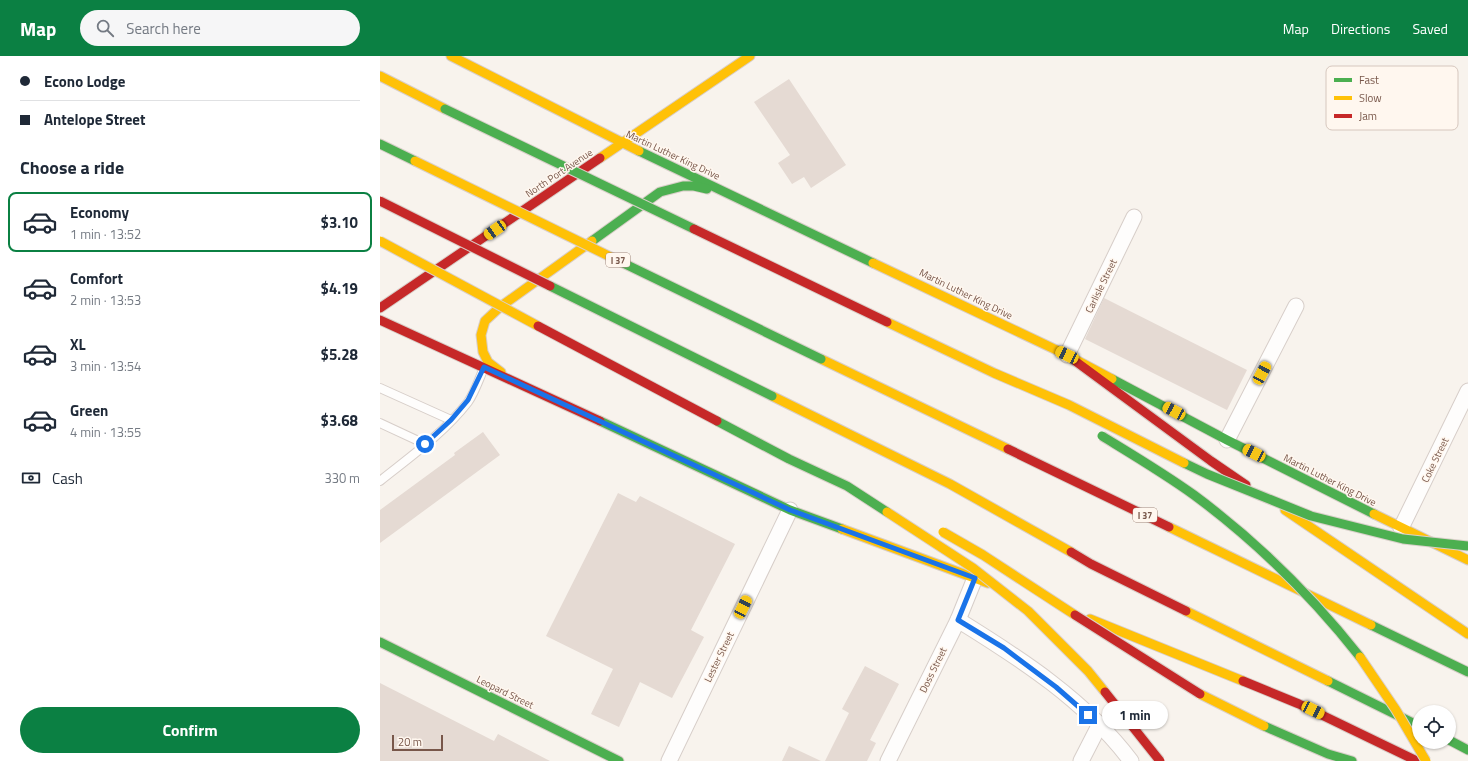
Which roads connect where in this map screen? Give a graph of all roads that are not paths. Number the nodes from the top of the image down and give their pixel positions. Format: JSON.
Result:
{"nodes":[{"id":1,"x":451,"y":56,"type":"edge"},
{"id":2,"x":750,"y":56,"type":"edge"},
{"id":3,"x":380,"y":76,"type":"edge"},
{"id":4,"x":387,"y":90,"type":"dead end"},
{"id":5,"x":445,"y":109,"type":"junction"},
{"id":6,"x":622,"y":143,"type":"junction"},
{"id":7,"x":380,"y":144,"type":"edge"},
{"id":8,"x":733,"y":196,"type":"junction"},
{"id":9,"x":380,"y":201,"type":"edge"},
{"id":10,"x":1134,"y":217,"type":"dead end"},
{"id":11,"x":380,"y":241,"type":"edge"},
{"id":12,"x":1296,"y":306,"type":"dead end"},
{"id":13,"x":380,"y":308,"type":"edge"},
{"id":14,"x":380,"y":320,"type":"edge"},
{"id":15,"x":1067,"y":355,"type":"junction"},
{"id":16,"x":484,"y":367,"type":"junction"},
{"id":17,"x":994,"y":373,"type":"junction"},
{"id":18,"x":506,"y":377,"type":"junction"},
{"id":19,"x":380,"y":388,"type":"edge"},
{"id":20,"x":1468,"y":391,"type":"edge"},
{"id":21,"x":1061,"y":412,"type":"dead end"},
{"id":22,"x":451,"y":420,"type":"junction"},
{"id":23,"x":380,"y":423,"type":"edge"},
{"id":24,"x":1094,"y":431,"type":"dead end"},
{"id":25,"x":1227,"y":440,"type":"junction"},
{"id":26,"x":425,"y":444,"type":"junction"},
{"id":27,"x":380,"y":481,"type":"edge"},
{"id":28,"x":847,"y":486,"type":"junction"},
{"id":29,"x":790,"y":510,"type":"junction"},
{"id":30,"x":904,"y":512,"type":"dead end"},
{"id":31,"x":1401,"y":528,"type":"junction"},
{"id":32,"x":938,"y":529,"type":"dead end"},
{"id":33,"x":1468,"y":546,"type":"edge"},
{"id":34,"x":1468,"y":560,"type":"edge"},
{"id":35,"x":975,"y":578,"type":"junction"},
{"id":36,"x":1019,"y":593,"type":"dead end"},
{"id":37,"x":1034,"y":598,"type":"dead end"},
{"id":38,"x":958,"y":620,"type":"junction"},
{"id":39,"x":1468,"y":634,"type":"edge"},
{"id":40,"x":380,"y":642,"type":"edge"},
{"id":41,"x":1468,"y":672,"type":"edge"},
{"id":42,"x":1412,"y":722,"type":"edge"},
{"id":43,"x":1100,"y":724,"type":"junction"},
{"id":44,"x":1456,"y":744,"type":"edge"},
{"id":45,"x":1468,"y":750,"type":"edge"},
{"id":46,"x":619,"y":761,"type":"edge"},
{"id":47,"x":669,"y":761,"type":"edge"},
{"id":48,"x":888,"y":761,"type":"edge"},
{"id":49,"x":1082,"y":761,"type":"edge"},
{"id":50,"x":1131,"y":761,"type":"edge"},
{"id":51,"x":1160,"y":761,"type":"edge"},
{"id":52,"x":1352,"y":761,"type":"edge"},
{"id":53,"x":1418,"y":761,"type":"edge"},
{"id":54,"x":1426,"y":761,"type":"edge"}],
"edges":[{"from":1,"to":6,"type":"main road","name":"Martin Luther King Drive"},
{"from":2,"to":6,"type":"main road","name":"North Port Avenue"},
{"from":3,"to":5,"type":"main road"},
{"from":4,"to":5,"type":"main road"},
{"from":5,"to":17,"type":"main road","bridge":true},
{"from":6,"to":8,"type":"main road","name":"Martin Luther King Drive"},
{"from":6,"to":13,"type":"main road","name":"North Port Avenue"},
{"from":7,"to":41,"type":"main road","number":"I 37","bridge":true},
{"from":8,"to":15,"type":"main road","name":"Martin Luther King Drive"},
{"from":8,"to":18,"type":"main road"},
{"from":9,"to":42,"type":"main road","bridge":true},
{"from":10,"to":15,"type":"street","name":"Carlisle Street"},
{"from":11,"to":28,"type":"main road","bridge":true},
{"from":12,"to":25,"type":"street"},
{"from":14,"to":16,"type":"main road"},
{"from":15,"to":25,"type":"main road","name":"Martin Luther King Drive"},
{"from":15,"to":39,"type":"main road"},
{"from":16,"to":18,"type":"main road"},
{"from":16,"to":22,"type":"lane"},
{"from":17,"to":21,"type":"main road","bridge":true},
{"from":17,"to":33,"type":"main road","bridge":true},
{"from":18,"to":29,"type":"main road"},
{"from":19,"to":22,"type":"lane"},
{"from":20,"to":31,"type":"street","name":"Coke Street"},
{"from":22,"to":26,"type":"lane"},
{"from":23,"to":26,"type":"lane"},
{"from":24,"to":54,"type":"main road","bridge":true},
{"from":25,"to":31,"type":"main road","name":"Martin Luther King Drive"},
{"from":26,"to":27,"type":"lane"},
{"from":28,"to":30,"type":"main road","bridge":true},
{"from":28,"to":51,"type":"main road","bridge":true},
{"from":29,"to":35,"type":"main road"},
{"from":29,"to":47,"type":"street","name":"Lester Street"},
{"from":31,"to":34,"type":"main road","name":"Martin Luther King Drive"},
{"from":32,"to":52,"type":"main road","bridge":true},
{"from":35,"to":36,"type":"main road"},
{"from":35,"to":38,"type":"street","name":"Doss Street"},
{"from":37,"to":53,"type":"main road"},
{"from":38,"to":43,"type":"street"},
{"from":38,"to":48,"type":"street","name":"Doss Street"},
{"from":40,"to":46,"type":"main road","name":"Leopard Street"},
{"from":43,"to":49,"type":"street"},
{"from":43,"to":50,"type":"street"},
{"from":44,"to":45,"type":"main road"}]}
